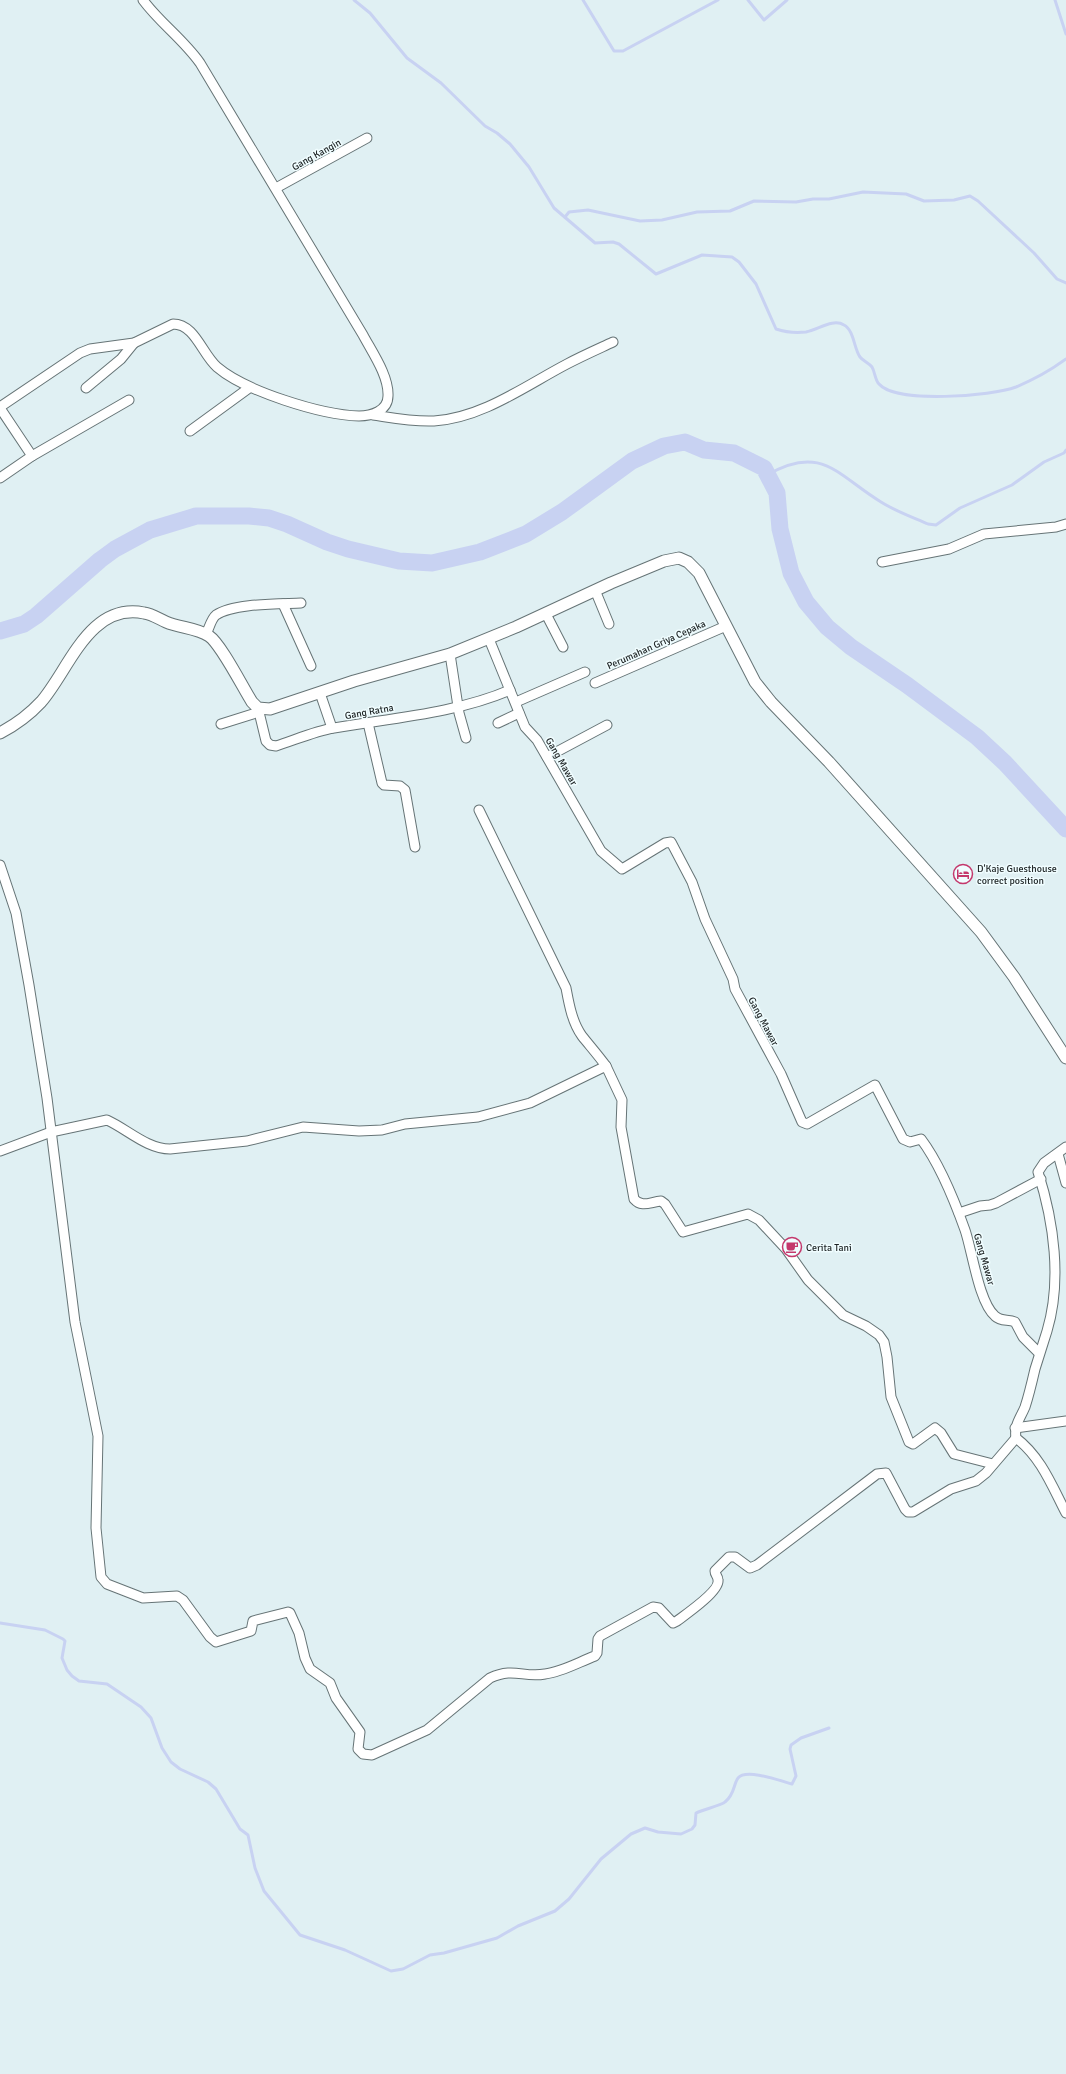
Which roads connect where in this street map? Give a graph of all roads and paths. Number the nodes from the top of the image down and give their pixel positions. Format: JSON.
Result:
{"nodes":[{"id":1,"x":143,"y":0,"type":"edge"},
{"id":2,"x":367,"y":138,"type":"dead end"},
{"id":3,"x":276,"y":188,"type":"junction"},
{"id":4,"x":613,"y":342,"type":"dead end"},
{"id":5,"x":134,"y":343,"type":"junction"},
{"id":6,"x":86,"y":388,"type":"dead end"},
{"id":7,"x":249,"y":388,"type":"junction"},
{"id":8,"x":129,"y":400,"type":"dead end"},
{"id":9,"x":0,"y":407,"type":"edge"},
{"id":10,"x":373,"y":415,"type":"junction"},
{"id":11,"x":190,"y":431,"type":"dead end"},
{"id":12,"x":32,"y":456,"type":"junction"},
{"id":13,"x":0,"y":478,"type":"edge"},
{"id":14,"x":1066,"y":524,"type":"edge"},
{"id":15,"x":882,"y":562,"type":"dead end"},
{"id":16,"x":595,"y":590,"type":"junction"},
{"id":17,"x":301,"y":603,"type":"dead end"},
{"id":18,"x":283,"y":604,"type":"junction"},
{"id":19,"x":546,"y":614,"type":"junction"},
{"id":20,"x":609,"y":624,"type":"dead end"},
{"id":21,"x":726,"y":626,"type":"junction"},
{"id":22,"x":206,"y":634,"type":"junction"},
{"id":23,"x":489,"y":639,"type":"junction"},
{"id":24,"x":563,"y":647,"type":"dead end"},
{"id":25,"x":450,"y":654,"type":"junction"},
{"id":26,"x":311,"y":666,"type":"dead end"},
{"id":27,"x":585,"y":672,"type":"dead end"},
{"id":28,"x":595,"y":683,"type":"dead end"},
{"id":29,"x":510,"y":690,"type":"junction"},
{"id":30,"x":320,"y":693,"type":"junction"},
{"id":31,"x":516,"y":702,"type":"junction"},
{"id":32,"x":458,"y":706,"type":"junction"},
{"id":33,"x":259,"y":710,"type":"junction"},
{"id":34,"x":519,"y":714,"type":"junction"},
{"id":35,"x":368,"y":723,"type":"junction"},
{"id":36,"x":498,"y":723,"type":"dead end"},
{"id":37,"x":221,"y":724,"type":"dead end"},
{"id":38,"x":606,"y":725,"type":"dead end"},
{"id":39,"x":332,"y":728,"type":"junction"},
{"id":40,"x":0,"y":733,"type":"edge"},
{"id":41,"x":466,"y":738,"type":"dead end"},
{"id":42,"x":547,"y":757,"type":"junction"},
{"id":43,"x":479,"y":810,"type":"dead end"},
{"id":44,"x":415,"y":847,"type":"dead end"},
{"id":45,"x":0,"y":865,"type":"edge"},
{"id":46,"x":1066,"y":1058,"type":"edge"},
{"id":47,"x":606,"y":1066,"type":"junction"},
{"id":48,"x":51,"y":1132,"type":"junction"},
{"id":49,"x":1066,"y":1147,"type":"edge"},
{"id":50,"x":0,"y":1151,"type":"edge"},
{"id":51,"x":1058,"y":1154,"type":"junction"},
{"id":52,"x":1040,"y":1179,"type":"junction"},
{"id":53,"x":1066,"y":1183,"type":"edge"},
{"id":54,"x":959,"y":1214,"type":"junction"},
{"id":55,"x":1039,"y":1354,"type":"junction"},
{"id":56,"x":1066,"y":1421,"type":"edge"},
{"id":57,"x":1015,"y":1428,"type":"junction"},
{"id":58,"x":1016,"y":1438,"type":"junction"},
{"id":59,"x":993,"y":1464,"type":"junction"},
{"id":60,"x":1066,"y":1513,"type":"edge"}],
"edges":[{"from":1,"to":3,"type":"street"},
{"from":2,"to":3,"type":"street","name":"Gang Kangin"},
{"from":3,"to":10,"type":"street"},
{"from":4,"to":10,"type":"street"},
{"from":5,"to":6,"type":"street"},
{"from":5,"to":7,"type":"street"},
{"from":5,"to":9,"type":"street"},
{"from":7,"to":10,"type":"street"},
{"from":7,"to":11,"type":"street"},
{"from":8,"to":12,"type":"street"},
{"from":9,"to":12,"type":"street"},
{"from":12,"to":13,"type":"street"},
{"from":14,"to":15,"type":"street"},
{"from":16,"to":19,"type":"street"},
{"from":16,"to":20,"type":"street"},
{"from":16,"to":21,"type":"street"},
{"from":17,"to":18,"type":"street"},
{"from":18,"to":22,"type":"street"},
{"from":18,"to":26,"type":"street"},
{"from":19,"to":23,"type":"street"},
{"from":19,"to":24,"type":"street"},
{"from":21,"to":28,"type":"street","name":"Perumahan Griya Cepaka"},
{"from":21,"to":46,"type":"street"},
{"from":22,"to":33,"type":"street"},
{"from":22,"to":40,"type":"street"},
{"from":23,"to":25,"type":"street"},
{"from":23,"to":29,"type":"street","name":"Gang Mawar"},
{"from":25,"to":30,"type":"street"},
{"from":25,"to":32,"type":"street"},
{"from":27,"to":31,"type":"street"},
{"from":29,"to":31,"type":"street","name":"Gang Mawar"},
{"from":29,"to":32,"type":"street","name":"Gang Ratna"},
{"from":30,"to":33,"type":"street"},
{"from":30,"to":39,"type":"street"},
{"from":31,"to":34,"type":"street","name":"Gang Mawar"},
{"from":32,"to":35,"type":"street","name":"Gang Ratna"},
{"from":32,"to":41,"type":"street"},
{"from":33,"to":37,"type":"street"},
{"from":33,"to":39,"type":"street","name":"Gang Ratna"},
{"from":34,"to":36,"type":"street"},
{"from":34,"to":42,"type":"street","name":"Gang Mawar"},
{"from":35,"to":39,"type":"street","name":"Gang Ratna"},
{"from":35,"to":44,"type":"street"},
{"from":38,"to":42,"type":"street"},
{"from":42,"to":54,"type":"street","name":"Gang Mawar"},
{"from":43,"to":47,"type":"street"},
{"from":45,"to":48,"type":"street"},
{"from":47,"to":48,"type":"street"},
{"from":47,"to":59,"type":"street"},
{"from":48,"to":50,"type":"street"},
{"from":48,"to":59,"type":"street"},
{"from":49,"to":51,"type":"street"},
{"from":51,"to":52,"type":"street"},
{"from":51,"to":53,"type":"street"},
{"from":52,"to":54,"type":"street"},
{"from":52,"to":55,"type":"street"},
{"from":54,"to":55,"type":"street","name":"Gang Mawar"},
{"from":55,"to":57,"type":"street"},
{"from":56,"to":57,"type":"street"},
{"from":57,"to":58,"type":"street"},
{"from":58,"to":59,"type":"street"},
{"from":58,"to":60,"type":"street"}]}
